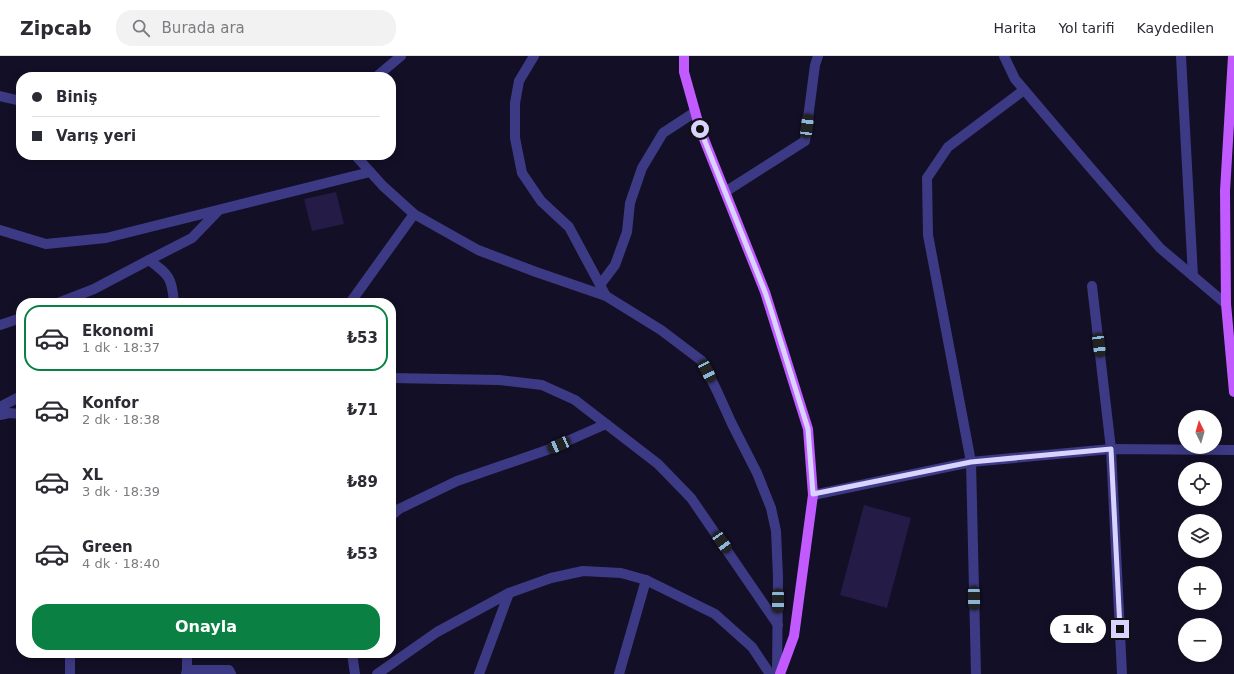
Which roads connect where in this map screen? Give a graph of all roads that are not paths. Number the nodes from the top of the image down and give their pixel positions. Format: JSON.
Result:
{"nodes":[{"id":1,"x":401,"y":56,"type":"edge"},
{"id":2,"x":534,"y":56,"type":"edge"},
{"id":3,"x":684,"y":56,"type":"edge"},
{"id":4,"x":818,"y":56,"type":"edge"},
{"id":5,"x":1004,"y":56,"type":"edge"},
{"id":6,"x":1181,"y":56,"type":"edge"},
{"id":7,"x":1233,"y":56,"type":"edge"},
{"id":8,"x":382,"y":72,"type":"edge"},
{"id":9,"x":1024,"y":90,"type":"junction"},
{"id":10,"x":0,"y":96,"type":"edge"},
{"id":11,"x":16,"y":101,"type":"edge"},
{"id":12,"x":695,"y":112,"type":"junction"},
{"id":13,"x":359,"y":160,"type":"edge"},
{"id":14,"x":370,"y":172,"type":"junction"},
{"id":15,"x":725,"y":192,"type":"junction"},
{"id":16,"x":218,"y":211,"type":"junction"},
{"id":17,"x":414,"y":214,"type":"junction"},
{"id":18,"x":0,"y":230,"type":"edge"},
{"id":19,"x":149,"y":260,"type":"junction"},
{"id":20,"x":1193,"y":276,"type":"junction"},
{"id":21,"x":600,"y":285,"type":"junction"},
{"id":22,"x":1092,"y":286,"type":"dead end"},
{"id":23,"x":606,"y":296,"type":"junction"},
{"id":24,"x":70,"y":298,"type":"edge"},
{"id":25,"x":173,"y":298,"type":"edge"},
{"id":26,"x":354,"y":298,"type":"edge"},
{"id":27,"x":1226,"y":304,"type":"junction"},
{"id":28,"x":16,"y":320,"type":"edge"},
{"id":29,"x":0,"y":325,"type":"edge"},
{"id":30,"x":396,"y":378,"type":"edge"},
{"id":31,"x":1234,"y":392,"type":"edge"},
{"id":32,"x":16,"y":399,"type":"edge"},
{"id":33,"x":0,"y":407,"type":"edge"},
{"id":34,"x":16,"y":414,"type":"edge"},
{"id":35,"x":0,"y":415,"type":"edge"},
{"id":36,"x":606,"y":424,"type":"junction"},
{"id":37,"x":1111,"y":449,"type":"junction"},
{"id":38,"x":1234,"y":450,"type":"edge"},
{"id":39,"x":971,"y":462,"type":"junction"},
{"id":40,"x":813,"y":494,"type":"junction"},
{"id":41,"x":396,"y":512,"type":"edge"},
{"id":42,"x":646,"y":580,"type":"junction"},
{"id":43,"x":509,"y":593,"type":"junction"},
{"id":44,"x":778,"y":625,"type":"junction"},
{"id":45,"x":70,"y":658,"type":"edge"},
{"id":46,"x":187,"y":658,"type":"edge"},
{"id":47,"x":352,"y":658,"type":"edge"},
{"id":48,"x":187,"y":672,"type":"edge"},
{"id":49,"x":70,"y":674,"type":"edge"},
{"id":50,"x":230,"y":674,"type":"edge"},
{"id":51,"x":354,"y":674,"type":"edge"},
{"id":52,"x":377,"y":674,"type":"edge"},
{"id":53,"x":479,"y":674,"type":"edge"},
{"id":54,"x":619,"y":674,"type":"edge"},
{"id":55,"x":770,"y":674,"type":"edge"},
{"id":56,"x":777,"y":674,"type":"edge"},
{"id":57,"x":780,"y":674,"type":"edge"},
{"id":58,"x":976,"y":674,"type":"edge"},
{"id":59,"x":1122,"y":674,"type":"edge"}],
"edges":[{"from":1,"to":8,"type":"street"},
{"from":2,"to":21,"type":"street"},
{"from":3,"to":12,"type":"main road"},
{"from":4,"to":15,"type":"street"},
{"from":5,"to":9,"type":"street"},
{"from":6,"to":20,"type":"street"},
{"from":7,"to":27,"type":"main road"},
{"from":9,"to":20,"type":"street"},
{"from":9,"to":39,"type":"street"},
{"from":10,"to":11,"type":"street"},
{"from":12,"to":15,"type":"main road"},
{"from":12,"to":21,"type":"street"},
{"from":13,"to":14,"type":"street"},
{"from":14,"to":16,"type":"street"},
{"from":14,"to":17,"type":"street"},
{"from":15,"to":40,"type":"main road"},
{"from":16,"to":18,"type":"street"},
{"from":16,"to":19,"type":"street"},
{"from":17,"to":23,"type":"street"},
{"from":17,"to":26,"type":"street"},
{"from":19,"to":24,"type":"street"},
{"from":19,"to":25,"type":"street"},
{"from":20,"to":27,"type":"street"},
{"from":21,"to":23,"type":"street"},
{"from":22,"to":37,"type":"street"},
{"from":23,"to":44,"type":"street"},
{"from":27,"to":31,"type":"main road"},
{"from":28,"to":29,"type":"street"},
{"from":30,"to":36,"type":"street"},
{"from":32,"to":33,"type":"street"},
{"from":34,"to":35,"type":"street"},
{"from":36,"to":41,"type":"street"},
{"from":36,"to":44,"type":"street"},
{"from":37,"to":38,"type":"street"},
{"from":37,"to":39,"type":"street"},
{"from":37,"to":59,"type":"street"},
{"from":39,"to":40,"type":"street"},
{"from":39,"to":58,"type":"street"},
{"from":40,"to":57,"type":"main road"},
{"from":42,"to":43,"type":"street"},
{"from":42,"to":54,"type":"street"},
{"from":42,"to":55,"type":"street"},
{"from":43,"to":52,"type":"street"},
{"from":43,"to":53,"type":"street"},
{"from":44,"to":56,"type":"street"},
{"from":45,"to":49,"type":"street"},
{"from":46,"to":48,"type":"street"},
{"from":47,"to":51,"type":"street"},
{"from":48,"to":50,"type":"street"}]}
